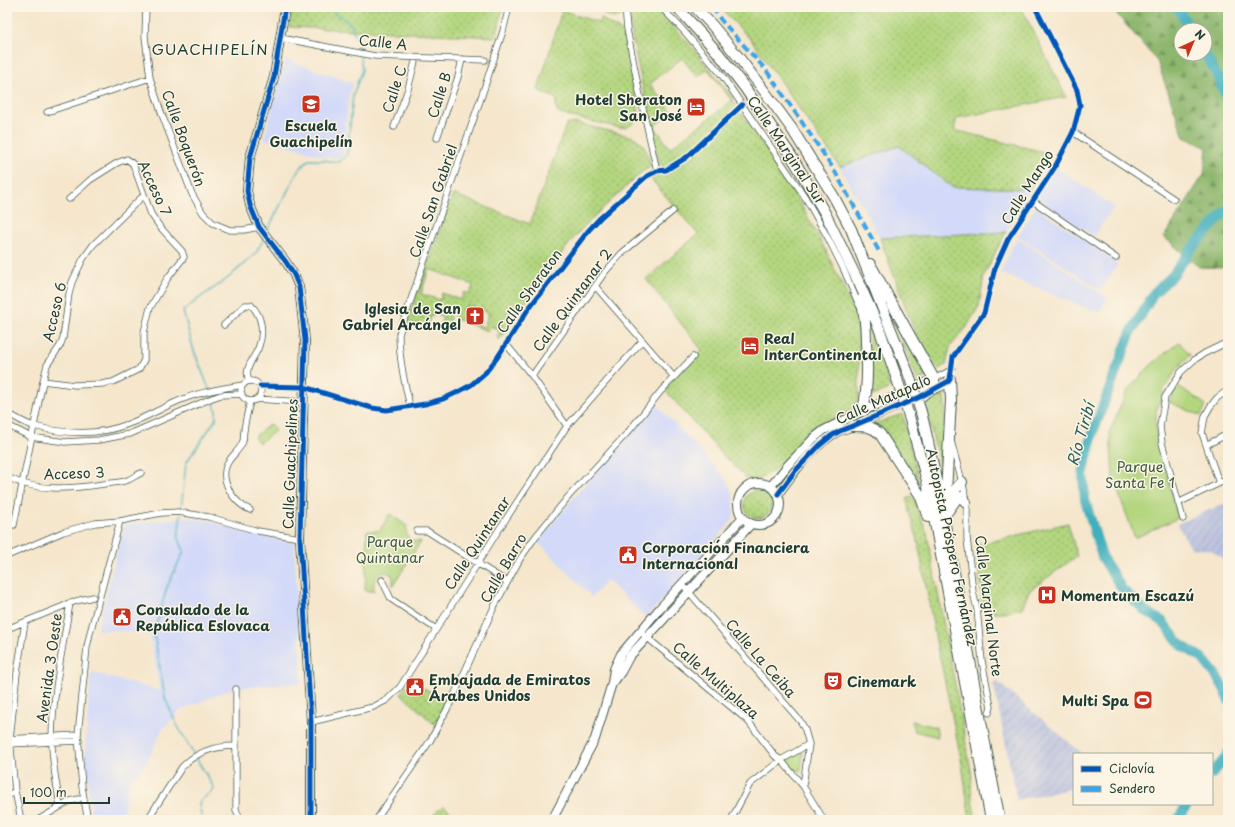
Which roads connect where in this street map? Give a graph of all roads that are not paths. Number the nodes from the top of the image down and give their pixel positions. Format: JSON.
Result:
{"nodes":[{"id":1,"x":146,"y":7,"type":"edge"},
{"id":2,"x":285,"y":7,"type":"edge"},
{"id":3,"x":509,"y":7,"type":"edge"},
{"id":4,"x":625,"y":7,"type":"edge"},
{"id":5,"x":661,"y":7,"type":"edge"},
{"id":6,"x":676,"y":7,"type":"edge"},
{"id":7,"x":695,"y":7,"type":"edge"},
{"id":8,"x":1035,"y":7,"type":"edge"},
{"id":9,"x":280,"y":38,"type":"junction"},
{"id":10,"x":416,"y":58,"type":"junction"},
{"id":11,"x":462,"y":59,"type":"junction"},
{"id":12,"x":485,"y":60,"type":"dead end"},
{"id":13,"x":150,"y":78,"type":"junction"},
{"id":14,"x":742,"y":105,"type":"junction"},
{"id":15,"x":47,"y":112,"type":"dead end"},
{"id":16,"x":394,"y":127,"type":"dead end"},
{"id":17,"x":1073,"y":132,"type":"junction"},
{"id":18,"x":437,"y":138,"type":"dead end"},
{"id":19,"x":657,"y":171,"type":"junction"},
{"id":20,"x":144,"y":195,"type":"junction"},
{"id":21,"x":69,"y":199,"type":"dead end"},
{"id":22,"x":1174,"y":199,"type":"dead end"},
{"id":23,"x":1033,"y":201,"type":"junction"},
{"id":24,"x":673,"y":211,"type":"dead end"},
{"id":25,"x":851,"y":229,"type":"junction"},
{"id":26,"x":263,"y":232,"type":"junction"},
{"id":27,"x":839,"y":240,"type":"junction"},
{"id":28,"x":1116,"y":258,"type":"dead end"},
{"id":29,"x":596,"y":286,"type":"junction"},
{"id":30,"x":866,"y":324,"type":"junction"},
{"id":31,"x":224,"y":325,"type":"dead end"},
{"id":32,"x":642,"y":340,"type":"junction"},
{"id":33,"x":1228,"y":342,"type":"edge"},
{"id":34,"x":506,"y":344,"type":"junction"},
{"id":35,"x":692,"y":357,"type":"dead end"},
{"id":36,"x":532,"y":376,"type":"junction"},
{"id":37,"x":674,"y":377,"type":"junction"},
{"id":38,"x":944,"y":377,"type":"junction"},
{"id":39,"x":43,"y":381,"type":"junction"},
{"id":40,"x":249,"y":381,"type":"junction"},
{"id":41,"x":243,"y":385,"type":"junction"},
{"id":42,"x":260,"y":386,"type":"junction"},
{"id":43,"x":304,"y":387,"type":"junction"},
{"id":44,"x":1228,"y":390,"type":"edge"},
{"id":45,"x":242,"y":394,"type":"junction"},
{"id":46,"x":920,"y":397,"type":"joint"},
{"id":47,"x":256,"y":399,"type":"junction"},
{"id":48,"x":250,"y":400,"type":"junction"},
{"id":49,"x":303,"y":402,"type":"junction"},
{"id":50,"x":410,"y":406,"type":"junction"},
{"id":51,"x":863,"y":411,"type":"junction"},
{"id":52,"x":7,"y":413,"type":"edge"},
{"id":53,"x":140,"y":418,"type":"junction"},
{"id":54,"x":7,"y":425,"type":"edge"},
{"id":55,"x":568,"y":426,"type":"junction"},
{"id":56,"x":853,"y":426,"type":"junction"},
{"id":57,"x":142,"y":428,"type":"junction"},
{"id":58,"x":32,"y":431,"type":"junction"},
{"id":59,"x":949,"y":432,"type":"junction"},
{"id":60,"x":1228,"y":434,"type":"edge"},
{"id":61,"x":1206,"y":445,"type":"junction"},
{"id":62,"x":141,"y":473,"type":"dead end"},
{"id":63,"x":7,"y":477,"type":"edge"},
{"id":64,"x":1228,"y":479,"type":"edge"},
{"id":65,"x":962,"y":482,"type":"junction"},
{"id":66,"x":22,"y":483,"type":"junction"},
{"id":67,"x":1219,"y":483,"type":"junction"},
{"id":68,"x":770,"y":486,"type":"junction"},
{"id":69,"x":778,"y":494,"type":"junction"},
{"id":70,"x":946,"y":500,"type":"junction"},
{"id":71,"x":966,"y":502,"type":"junction"},
{"id":72,"x":1178,"y":502,"type":"junction"},
{"id":73,"x":250,"y":510,"type":"dead end"},
{"id":74,"x":948,"y":512,"type":"junction"},
{"id":75,"x":742,"y":517,"type":"junction"},
{"id":76,"x":1183,"y":519,"type":"dead end"},
{"id":77,"x":120,"y":521,"type":"junction"},
{"id":78,"x":751,"y":524,"type":"junction"},
{"id":79,"x":14,"y":525,"type":"dead end"},
{"id":80,"x":417,"y":531,"type":"dead end"},
{"id":81,"x":300,"y":538,"type":"junction"},
{"id":82,"x":7,"y":556,"type":"edge"},
{"id":83,"x":942,"y":559,"type":"junction"},
{"id":84,"x":478,"y":563,"type":"junction"},
{"id":85,"x":382,"y":580,"type":"dead end"},
{"id":86,"x":507,"y":582,"type":"junction"},
{"id":87,"x":956,"y":582,"type":"junction"},
{"id":88,"x":682,"y":584,"type":"junction"},
{"id":89,"x":688,"y":592,"type":"junction"},
{"id":90,"x":93,"y":597,"type":"dead end"},
{"id":91,"x":70,"y":603,"type":"junction"},
{"id":92,"x":24,"y":622,"type":"junction"},
{"id":93,"x":7,"y":629,"type":"edge"},
{"id":94,"x":436,"y":629,"type":"junction"},
{"id":95,"x":640,"y":631,"type":"junction"},
{"id":96,"x":647,"y":638,"type":"junction"},
{"id":97,"x":612,"y":683,"type":"junction"},
{"id":98,"x":236,"y":689,"type":"dead end"},
{"id":99,"x":989,"y":713,"type":"dead end"},
{"id":100,"x":311,"y":722,"type":"junction"},
{"id":101,"x":79,"y":738,"type":"junction"},
{"id":102,"x":52,"y":740,"type":"junction"},
{"id":103,"x":9,"y":742,"type":"edge"},
{"id":104,"x":809,"y":744,"type":"junction"},
{"id":105,"x":236,"y":746,"type":"junction"},
{"id":106,"x":781,"y":760,"type":"junction"},
{"id":107,"x":803,"y":786,"type":"junction"},
{"id":108,"x":16,"y":791,"type":"junction"},
{"id":109,"x":7,"y":796,"type":"edge"},
{"id":110,"x":79,"y":799,"type":"dead end"},
{"id":111,"x":60,"y":807,"type":"junction"},
{"id":112,"x":87,"y":816,"type":"dead end"},
{"id":113,"x":21,"y":820,"type":"edge"},
{"id":114,"x":38,"y":820,"type":"edge"},
{"id":115,"x":147,"y":820,"type":"edge"},
{"id":116,"x":242,"y":820,"type":"edge"},
{"id":117,"x":311,"y":820,"type":"edge"},
{"id":118,"x":376,"y":820,"type":"edge"},
{"id":119,"x":552,"y":820,"type":"edge"},
{"id":120,"x":731,"y":820,"type":"edge"},
{"id":121,"x":824,"y":820,"type":"edge"},
{"id":122,"x":991,"y":820,"type":"edge"},
{"id":123,"x":1000,"y":820,"type":"edge"}],
"edges":[{"from":1,"to":13,"type":"street","name":"Calle Boquerón"},
{"from":2,"to":9,"type":"street","name":"Calle Guachipelines"},
{"from":3,"to":50,"type":"street","name":"Calle San Gabriel"},
{"from":4,"to":19,"type":"street"},
{"from":5,"to":14,"type":"street","name":"Calle Marginal Sur"},
{"from":6,"to":27,"type":"highway","name":"Autopista Próspero Fernández"},
{"from":7,"to":25,"type":"highway","name":"Autopista Próspero Fernández"},
{"from":8,"to":17,"type":"street","name":"Calle Mango"},
{"from":9,"to":10,"type":"street","name":"Calle A"},
{"from":9,"to":26,"type":"street","name":"Calle Guachipelines"},
{"from":10,"to":11,"type":"street","name":"Calle A"},
{"from":10,"to":16,"type":"street","name":"Calle C"},
{"from":11,"to":12,"type":"street","name":"Calle A"},
{"from":11,"to":18,"type":"street","name":"Calle B"},
{"from":13,"to":15,"type":"street"},
{"from":13,"to":26,"type":"street","name":"Calle Boquerón"},
{"from":14,"to":19,"type":"street","name":"Calle Sheraton"},
{"from":14,"to":30,"type":"street","name":"Calle Marginal Sur"},
{"from":17,"to":22,"type":"street"},
{"from":17,"to":23,"type":"street","name":"Calle Mango"},
{"from":19,"to":34,"type":"street","name":"Calle Sheraton"},
{"from":20,"to":21,"type":"street","name":"Acceso 7"},
{"from":20,"to":39,"type":"street","name":"Acceso 6"},
{"from":20,"to":39,"type":"street","name":"Acceso 7"},
{"from":23,"to":28,"type":"street"},
{"from":23,"to":38,"type":"street","name":"Calle Mango"},
{"from":24,"to":29,"type":"street","name":"Calle Quintanar 2"},
{"from":25,"to":38,"type":"highway"},
{"from":25,"to":87,"type":"highway","name":"Autopista Próspero Fernández","bridge":true},
{"from":26,"to":43,"type":"street","name":"Calle Guachipelines"},
{"from":27,"to":30,"type":"highway"},
{"from":27,"to":83,"type":"highway","name":"Autopista Próspero Fernández","bridge":true},
{"from":29,"to":32,"type":"street"},
{"from":29,"to":36,"type":"street","name":"Calle Quintanar 2"},
{"from":30,"to":51,"type":"highway"},
{"from":31,"to":40,"type":"street"},
{"from":32,"to":37,"type":"street"},
{"from":32,"to":55,"type":"street","name":"Calle Quintanar"},
{"from":33,"to":72,"type":"street"},
{"from":34,"to":36,"type":"street"},
{"from":34,"to":50,"type":"street","name":"Calle Sheraton"},
{"from":35,"to":37,"type":"street","name":"Calle Barro"},
{"from":36,"to":55,"type":"street"},
{"from":37,"to":86,"type":"street","name":"Calle Barro"},
{"from":38,"to":46,"type":"highway"},
{"from":38,"to":51,"type":"street","name":"Calle Matapalo"},
{"from":38,"to":59,"type":"highway"},
{"from":39,"to":58,"type":"street","name":"Acceso 6"},
{"from":40,"to":41,"type":"street"},
{"from":40,"to":42,"type":"street"},
{"from":41,"to":45,"type":"street"},
{"from":41,"to":53,"type":"street"},
{"from":42,"to":43,"type":"street","name":"Calle Sheraton"},
{"from":42,"to":47,"type":"street"},
{"from":43,"to":49,"type":"street","name":"Calle Guachipelines"},
{"from":43,"to":50,"type":"street","name":"Calle Sheraton"},
{"from":44,"to":61,"type":"street"},
{"from":45,"to":48,"type":"street"},
{"from":45,"to":57,"type":"street"},
{"from":46,"to":56,"type":"street","name":"Calle Matapalo"},
{"from":47,"to":48,"type":"street"},
{"from":47,"to":49,"type":"street"},
{"from":48,"to":73,"type":"street"},
{"from":49,"to":81,"type":"street","name":"Calle Guachipelines"},
{"from":51,"to":68,"type":"street","name":"Calle Matapalo"},
{"from":52,"to":58,"type":"street"},
{"from":53,"to":57,"type":"street"},
{"from":53,"to":58,"type":"street"},
{"from":54,"to":58,"type":"street"},
{"from":55,"to":84,"type":"street","name":"Calle Quintanar"},
{"from":56,"to":69,"type":"street","name":"Calle Matapalo"},
{"from":56,"to":83,"type":"highway"},
{"from":57,"to":58,"type":"street"},
{"from":58,"to":66,"type":"street","name":"Acceso 6"},
{"from":59,"to":65,"type":"street","name":"Calle Marginal Norte"},
{"from":59,"to":70,"type":"highway"},
{"from":60,"to":61,"type":"street"},
{"from":61,"to":67,"type":"street"},
{"from":62,"to":66,"type":"street","name":"Acceso 3"},
{"from":63,"to":66,"type":"street","name":"Acceso 3"},
{"from":64,"to":67,"type":"street"},
{"from":65,"to":70,"type":"highway"},
{"from":65,"to":71,"type":"street","name":"Calle Marginal Norte"},
{"from":66,"to":79,"type":"street","name":"Acceso 6"},
{"from":67,"to":72,"type":"street"},
{"from":68,"to":69,"type":"street"},
{"from":68,"to":75,"type":"street"},
{"from":69,"to":78,"type":"street"},
{"from":70,"to":74,"type":"highway"},
{"from":71,"to":74,"type":"highway"},
{"from":71,"to":99,"type":"street","name":"Calle Marginal Norte"},
{"from":72,"to":76,"type":"street"},
{"from":74,"to":87,"type":"highway"},
{"from":75,"to":78,"type":"street"},
{"from":75,"to":88,"type":"street"},
{"from":77,"to":81,"type":"street"},
{"from":77,"to":82,"type":"street"},
{"from":77,"to":101,"type":"street"},
{"from":78,"to":89,"type":"street"},
{"from":80,"to":84,"type":"street"},
{"from":81,"to":100,"type":"street","name":"Calle Guachipelines"},
{"from":83,"to":122,"type":"highway","name":"Autopista Próspero Fernández"},
{"from":84,"to":86,"type":"street"},
{"from":84,"to":94,"type":"street","name":"Calle Quintanar"},
{"from":85,"to":94,"type":"street"},
{"from":86,"to":118,"type":"street","name":"Calle Barro"},
{"from":87,"to":123,"type":"highway","name":"Autopista Próspero Fernández"},
{"from":88,"to":89,"type":"street"},
{"from":88,"to":95,"type":"street"},
{"from":89,"to":96,"type":"street"},
{"from":89,"to":104,"type":"street","name":"Calle La Ceiba"},
{"from":90,"to":91,"type":"street"},
{"from":91,"to":92,"type":"street"},
{"from":91,"to":102,"type":"street","name":"Avenida 3 Oeste"},
{"from":92,"to":93,"type":"street"},
{"from":92,"to":103,"type":"street"},
{"from":94,"to":100,"type":"street","name":"Calle Quintanar"},
{"from":95,"to":96,"type":"street","name":"Calle Multiplaza"},
{"from":95,"to":97,"type":"street"},
{"from":96,"to":97,"type":"street"},
{"from":96,"to":106,"type":"street","name":"Calle Multiplaza"},
{"from":97,"to":119,"type":"street"},
{"from":98,"to":105,"type":"street"},
{"from":100,"to":117,"type":"street","name":"Calle Guachipelines"},
{"from":101,"to":102,"type":"street"},
{"from":101,"to":112,"type":"street"},
{"from":102,"to":103,"type":"street"},
{"from":102,"to":111,"type":"street","name":"Avenida 3 Oeste"},
{"from":103,"to":108,"type":"street"},
{"from":104,"to":106,"type":"street"},
{"from":104,"to":107,"type":"street","name":"Calle La Ceiba"},
{"from":105,"to":115,"type":"street"},
{"from":105,"to":116,"type":"street"},
{"from":106,"to":107,"type":"street","name":"Calle Multiplaza"},
{"from":106,"to":120,"type":"street"},
{"from":107,"to":121,"type":"street","name":"Calle Multiplaza"},
{"from":108,"to":109,"type":"street"},
{"from":108,"to":113,"type":"street"},
{"from":110,"to":111,"type":"street"},
{"from":111,"to":114,"type":"street"}]}
